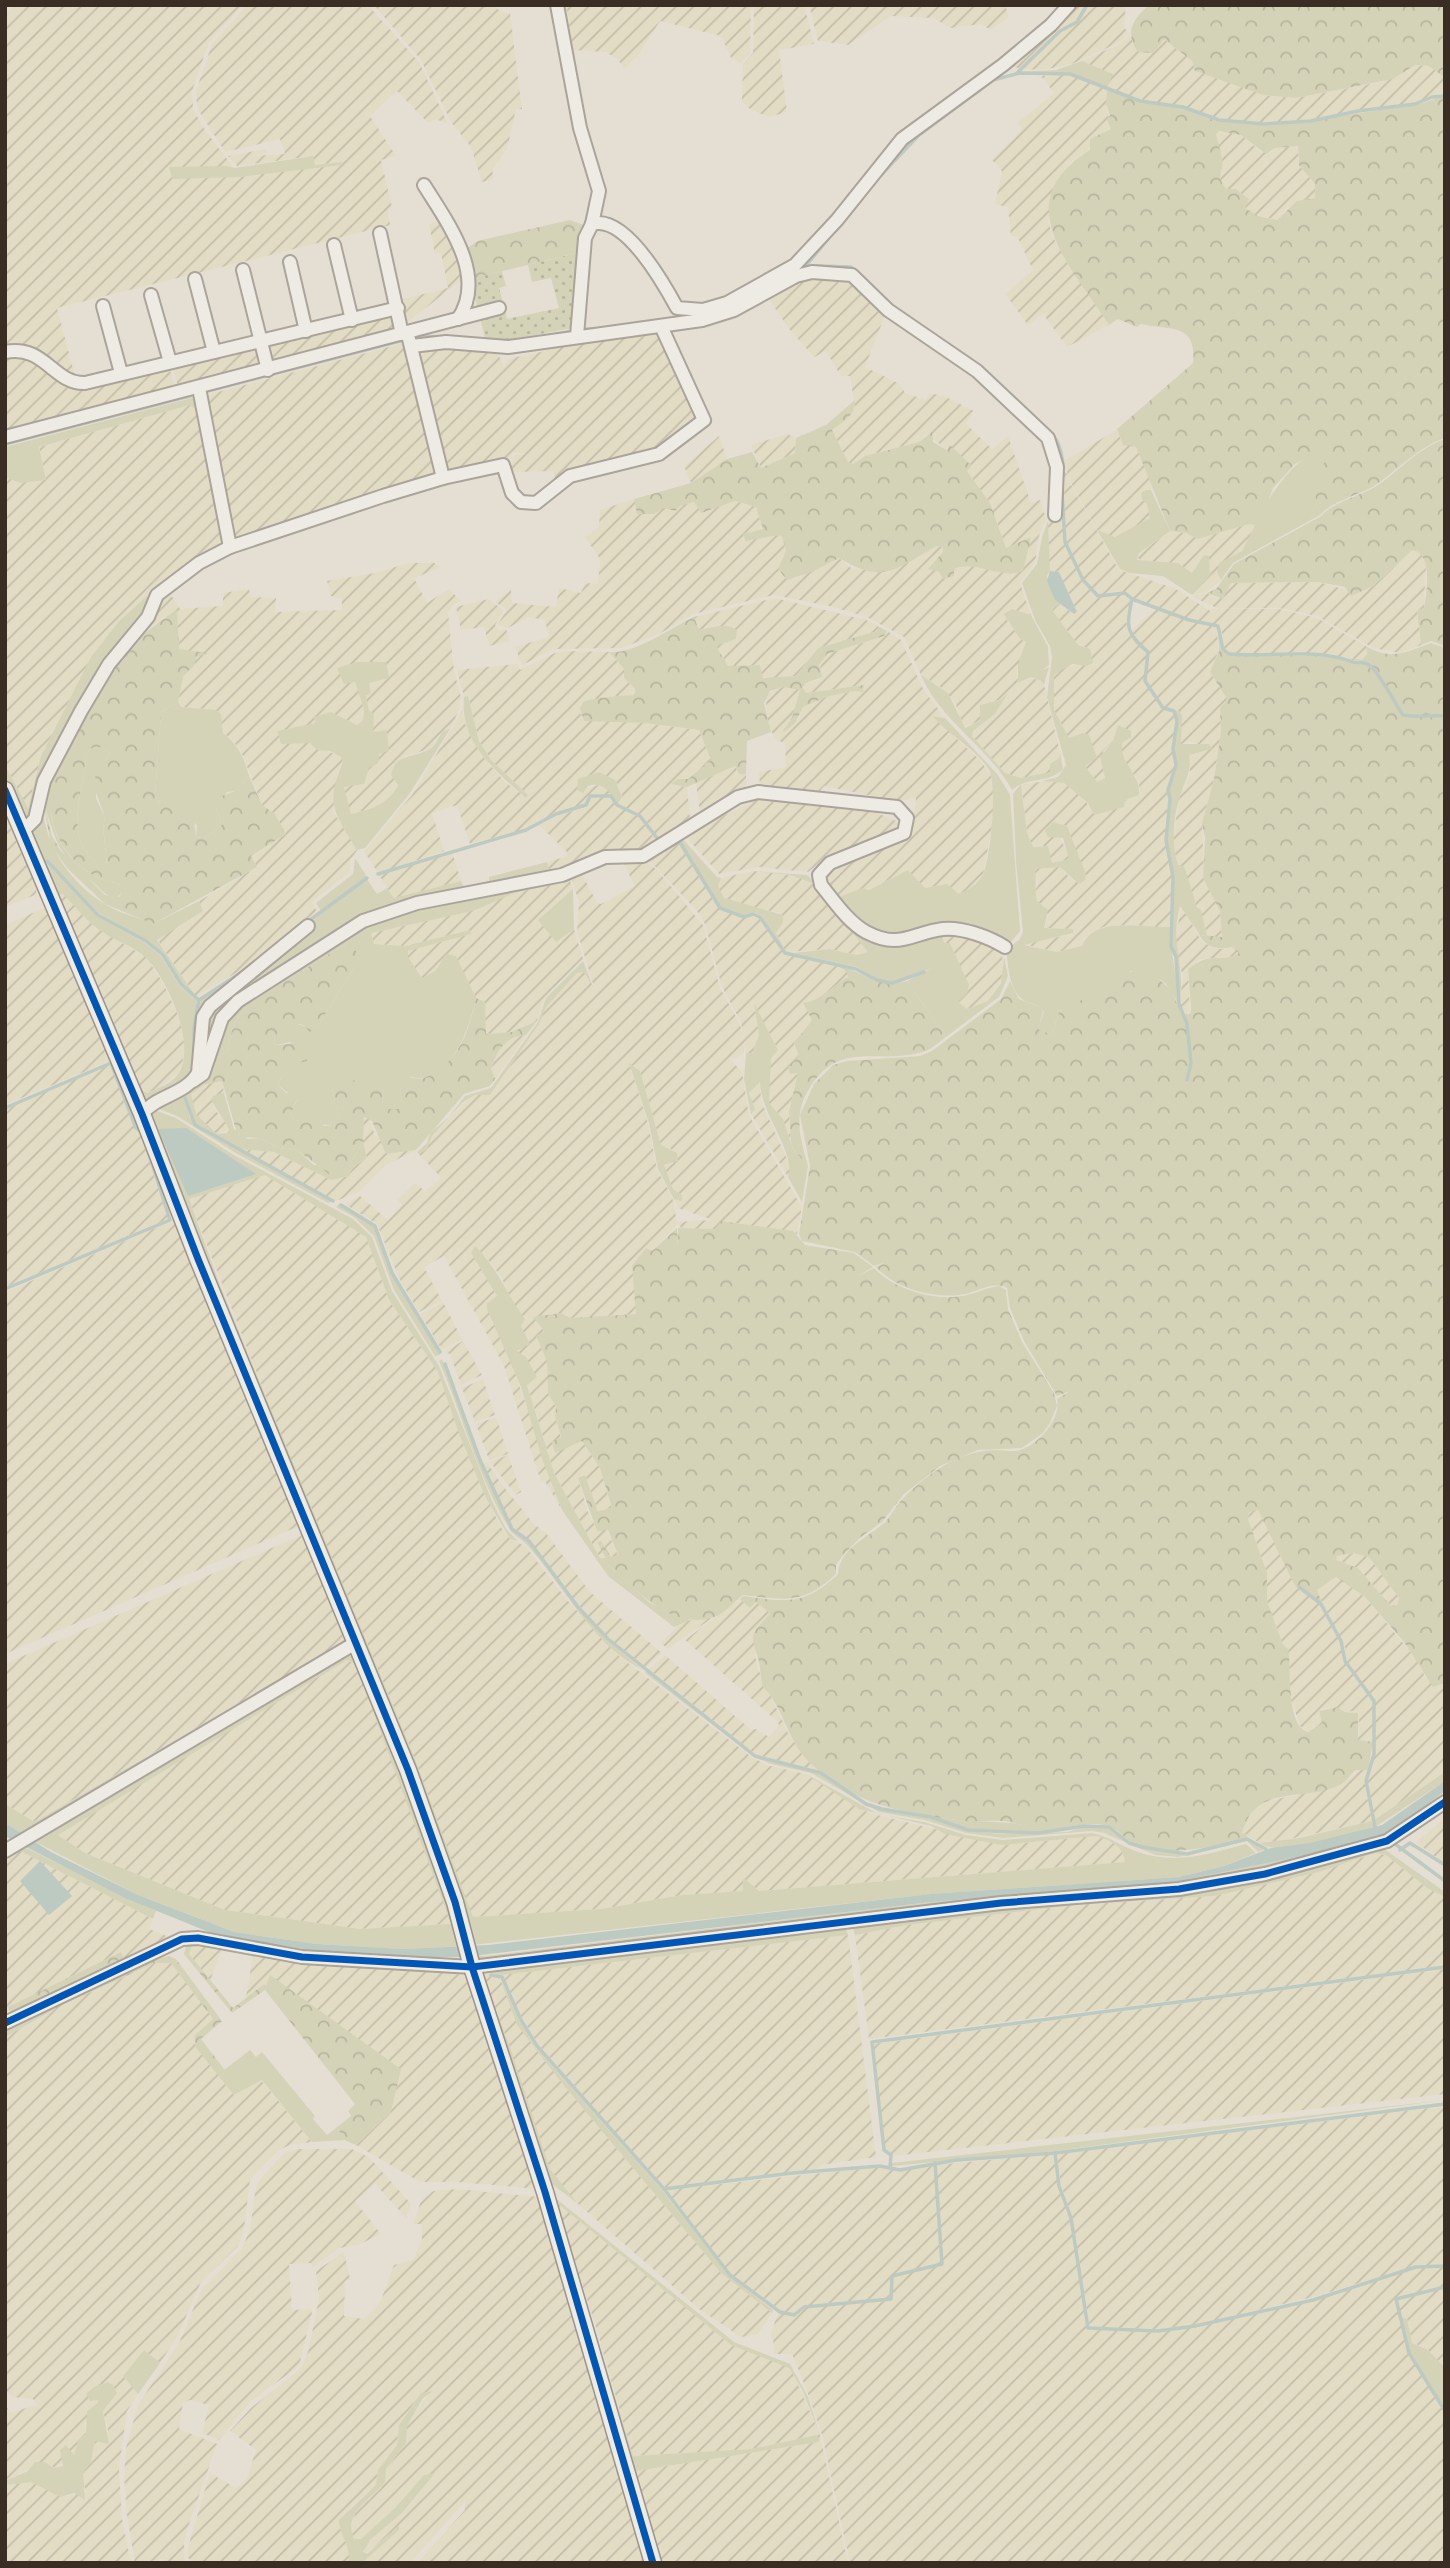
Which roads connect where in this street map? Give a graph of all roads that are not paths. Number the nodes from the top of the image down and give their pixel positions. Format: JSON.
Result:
{"nodes":[{"id":1,"x":557,"y":5,"type":"edge"},
{"id":2,"x":1069,"y":5,"type":"edge"},
{"id":3,"x":424,"y":185,"type":"dead end"},
{"id":4,"x":592,"y":224,"type":"junction"},
{"id":5,"x":380,"y":233,"type":"dead end"},
{"id":6,"x":334,"y":245,"type":"dead end"},
{"id":7,"x":290,"y":262,"type":"dead end"},
{"id":8,"x":243,"y":270,"type":"dead end"},
{"id":9,"x":195,"y":279,"type":"dead end"},
{"id":10,"x":150,"y":295,"type":"dead end"},
{"id":11,"x":103,"y":306,"type":"dead end"},
{"id":12,"x":398,"y":308,"type":"junction"},
{"id":13,"x":499,"y":308,"type":"dead end"},
{"id":14,"x":458,"y":319,"type":"junction"},
{"id":15,"x":352,"y":320,"type":"junction"},
{"id":16,"x":661,"y":326,"type":"junction"},
{"id":17,"x":306,"y":331,"type":"junction"},
{"id":18,"x":404,"y":334,"type":"junction"},
{"id":19,"x":577,"y":336,"type":"junction"},
{"id":20,"x":261,"y":342,"type":"junction"},
{"id":21,"x":412,"y":346,"type":"junction"},
{"id":22,"x":5,"y":352,"type":"edge"},
{"id":23,"x":215,"y":352,"type":"junction"},
{"id":24,"x":170,"y":362,"type":"junction"},
{"id":25,"x":268,"y":370,"type":"junction"},
{"id":26,"x":121,"y":373,"type":"junction"},
{"id":27,"x":199,"y":388,"type":"junction"},
{"id":28,"x":5,"y":437,"type":"edge"},
{"id":29,"x":443,"y":478,"type":"junction"},
{"id":30,"x":1055,"y":515,"type":"dead end"},
{"id":31,"x":230,"y":547,"type":"junction"},
{"id":32,"x":5,"y":790,"type":"edge"},
{"id":33,"x":24,"y":830,"type":"junction"},
{"id":34,"x":308,"y":926,"type":"dead end"},
{"id":35,"x":1005,"y":947,"type":"dead end"},
{"id":36,"x":193,"y":1081,"type":"junction"},
{"id":37,"x":142,"y":1114,"type":"junction"},
{"id":38,"x":357,"y":1642,"type":"junction"},
{"id":39,"x":1445,"y":1802,"type":"edge"},
{"id":40,"x":9,"y":1849,"type":"edge"},
{"id":41,"x":471,"y":1963,"type":"junction"},
{"id":42,"x":5,"y":2023,"type":"edge"},
{"id":43,"x":653,"y":2563,"type":"edge"}],
"edges":[{"from":1,"to":4,"type":"street"},
{"from":2,"to":4,"type":"street"},
{"from":3,"to":14,"type":"street"},
{"from":4,"to":19,"type":"street"},
{"from":5,"to":12,"type":"street"},
{"from":6,"to":15,"type":"street"},
{"from":7,"to":17,"type":"street"},
{"from":8,"to":20,"type":"street"},
{"from":9,"to":23,"type":"street"},
{"from":10,"to":24,"type":"street"},
{"from":11,"to":26,"type":"street"},
{"from":12,"to":15,"type":"street"},
{"from":12,"to":18,"type":"street"},
{"from":13,"to":14,"type":"street"},
{"from":14,"to":18,"type":"street"},
{"from":15,"to":17,"type":"street"},
{"from":16,"to":19,"type":"street"},
{"from":16,"to":29,"type":"street"},
{"from":16,"to":30,"type":"street"},
{"from":17,"to":20,"type":"street"},
{"from":18,"to":21,"type":"street"},
{"from":18,"to":25,"type":"street"},
{"from":19,"to":21,"type":"street"},
{"from":20,"to":23,"type":"street"},
{"from":20,"to":25,"type":"street"},
{"from":21,"to":29,"type":"street"},
{"from":22,"to":26,"type":"street"},
{"from":23,"to":24,"type":"street"},
{"from":24,"to":26,"type":"street"},
{"from":25,"to":27,"type":"street"},
{"from":27,"to":28,"type":"street"},
{"from":27,"to":31,"type":"street"},
{"from":29,"to":31,"type":"street"},
{"from":31,"to":33,"type":"street"},
{"from":32,"to":33,"type":"street"},
{"from":33,"to":37,"type":"street"},
{"from":34,"to":36,"type":"street"},
{"from":35,"to":36,"type":"street"},
{"from":36,"to":37,"type":"street"},
{"from":37,"to":38,"type":"street"},
{"from":38,"to":40,"type":"street"},
{"from":38,"to":41,"type":"street"},
{"from":39,"to":41,"type":"street"},
{"from":41,"to":42,"type":"street"},
{"from":41,"to":43,"type":"street"}]}
